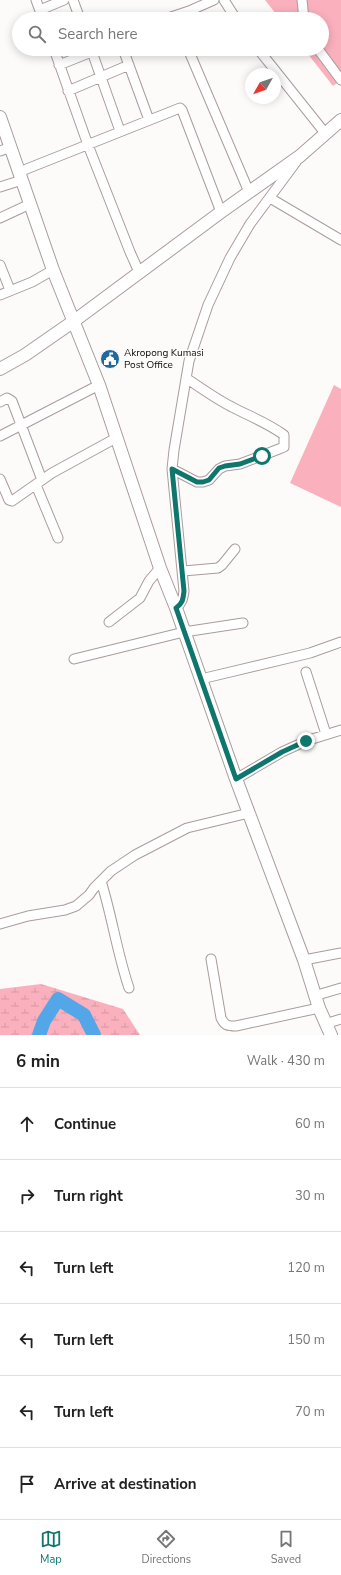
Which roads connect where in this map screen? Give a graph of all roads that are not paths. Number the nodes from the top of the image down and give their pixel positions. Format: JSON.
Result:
{"nodes":[{"id":1,"x":36,"y":0,"type":"edge"},
{"id":2,"x":64,"y":0,"type":"edge"},
{"id":3,"x":72,"y":0,"type":"edge"},
{"id":4,"x":214,"y":0,"type":"edge"},
{"id":5,"x":224,"y":0,"type":"edge"},
{"id":6,"x":302,"y":0,"type":"edge"},
{"id":7,"x":41,"y":12,"type":"edge"},
{"id":8,"x":46,"y":12,"type":"edge"},
{"id":9,"x":77,"y":12,"type":"edge"},
{"id":10,"x":186,"y":12,"type":"edge"},
{"id":11,"x":232,"y":12,"type":"edge"},
{"id":12,"x":303,"y":12,"type":"edge"},
{"id":13,"x":56,"y":56,"type":"edge"},
{"id":14,"x":80,"y":56,"type":"edge"},
{"id":15,"x":96,"y":56,"type":"edge"},
{"id":16,"x":126,"y":56,"type":"edge"},
{"id":17,"x":191,"y":56,"type":"edge"},
{"id":18,"x":264,"y":56,"type":"edge"},
{"id":19,"x":323,"y":56,"type":"edge"},
{"id":20,"x":59,"y":65,"type":"junction"},
{"id":21,"x":129,"y":65,"type":"junction"},
{"id":22,"x":101,"y":76,"type":"junction"},
{"id":23,"x":341,"y":80,"type":"edge"},
{"id":24,"x":68,"y":91,"type":"junction"},
{"id":25,"x":0,"y":117,"type":"edge"},
{"id":26,"x":149,"y":120,"type":"junction"},
{"id":27,"x":341,"y":120,"type":"edge"},
{"id":28,"x":120,"y":131,"type":"junction"},
{"id":29,"x":325,"y":133,"type":"junction"},
{"id":30,"x":88,"y":145,"type":"junction"},
{"id":31,"x":5,"y":149,"type":"edge"},
{"id":32,"x":300,"y":156,"type":"junction"},
{"id":33,"x":21,"y":176,"type":"junction"},
{"id":34,"x":0,"y":187,"type":"edge"},
{"id":35,"x":249,"y":192,"type":"junction"},
{"id":36,"x":270,"y":198,"type":"junction"},
{"id":37,"x":30,"y":204,"type":"junction"},
{"id":38,"x":221,"y":212,"type":"junction"},
{"id":39,"x":0,"y":218,"type":"edge"},
{"id":40,"x":341,"y":240,"type":"edge"},
{"id":41,"x":0,"y":265,"type":"edge"},
{"id":42,"x":54,"y":270,"type":"junction"},
{"id":43,"x":139,"y":272,"type":"junction"},
{"id":44,"x":10,"y":290,"type":"junction"},
{"id":45,"x":0,"y":295,"type":"edge"},
{"id":46,"x":74,"y":322,"type":"junction"},
{"id":47,"x":0,"y":369,"type":"edge"},
{"id":48,"x":186,"y":378,"type":"junction"},
{"id":49,"x":99,"y":385,"type":"junction"},
{"id":50,"x":0,"y":402,"type":"edge"},
{"id":51,"x":21,"y":425,"type":"junction"},
{"id":52,"x":0,"y":436,"type":"edge"},
{"id":53,"x":116,"y":438,"type":"junction"},
{"id":54,"x":172,"y":469,"type":"junction"},
{"id":55,"x":0,"y":479,"type":"edge"},
{"id":56,"x":39,"y":482,"type":"junction"},
{"id":57,"x":58,"y":538,"type":"dead end"},
{"id":58,"x":235,"y":549,"type":"dead end"},
{"id":59,"x":160,"y":568,"type":"junction"},
{"id":60,"x":183,"y":571,"type":"junction"},
{"id":61,"x":176,"y":608,"type":"junction"},
{"id":62,"x":109,"y":622,"type":"dead end"},
{"id":63,"x":243,"y":623,"type":"dead end"},
{"id":64,"x":184,"y":632,"type":"junction"},
{"id":65,"x":341,"y":642,"type":"edge"},
{"id":66,"x":74,"y":658,"type":"dead end"},
{"id":67,"x":306,"y":672,"type":"dead end"},
{"id":68,"x":201,"y":679,"type":"junction"},
{"id":69,"x":341,"y":730,"type":"edge"},
{"id":70,"x":326,"y":734,"type":"junction"},
{"id":71,"x":236,"y":779,"type":"junction"},
{"id":72,"x":249,"y":813,"type":"junction"},
{"id":73,"x":101,"y":881,"type":"junction"},
{"id":74,"x":0,"y":924,"type":"edge"},
{"id":75,"x":341,"y":953,"type":"edge"},
{"id":76,"x":212,"y":960,"type":"dead end"},
{"id":77,"x":304,"y":960,"type":"junction"},
{"id":78,"x":129,"y":988,"type":"dead end"},
{"id":79,"x":341,"y":988,"type":"edge"},
{"id":80,"x":314,"y":996,"type":"junction"},
{"id":81,"x":319,"y":1008,"type":"junction"},
{"id":82,"x":341,"y":1019,"type":"edge"},
{"id":83,"x":325,"y":1024,"type":"junction"},
{"id":84,"x":231,"y":1030,"type":"edge"},
{"id":85,"x":331,"y":1035,"type":"edge"}],
"edges":[{"from":1,"to":7,"type":"street"},
{"from":2,"to":8,"type":"street"},
{"from":3,"to":9,"type":"street"},
{"from":4,"to":10,"type":"street"},
{"from":5,"to":11,"type":"street"},
{"from":6,"to":12,"type":"street"},
{"from":13,"to":20,"type":"street"},
{"from":14,"to":20,"type":"street"},
{"from":15,"to":22,"type":"street"},
{"from":16,"to":21,"type":"street"},
{"from":17,"to":35,"type":"street"},
{"from":18,"to":29,"type":"street"},
{"from":19,"to":23,"type":"street"},
{"from":20,"to":24,"type":"street"},
{"from":21,"to":22,"type":"street"},
{"from":21,"to":26,"type":"street"},
{"from":22,"to":24,"type":"street"},
{"from":22,"to":28,"type":"street"},
{"from":24,"to":30,"type":"street"},
{"from":25,"to":31,"type":"street"},
{"from":26,"to":28,"type":"street"},
{"from":26,"to":38,"type":"street"},
{"from":27,"to":29,"type":"street"},
{"from":28,"to":30,"type":"street"},
{"from":29,"to":32,"type":"street"},
{"from":30,"to":33,"type":"street"},
{"from":30,"to":43,"type":"street"},
{"from":31,"to":33,"type":"street"},
{"from":32,"to":35,"type":"street"},
{"from":32,"to":36,"type":"street"},
{"from":33,"to":34,"type":"street"},
{"from":33,"to":37,"type":"street"},
{"from":35,"to":38,"type":"street"},
{"from":36,"to":40,"type":"street"},
{"from":36,"to":48,"type":"street"},
{"from":37,"to":39,"type":"street"},
{"from":37,"to":42,"type":"street"},
{"from":38,"to":43,"type":"street"},
{"from":41,"to":44,"type":"street"},
{"from":42,"to":44,"type":"street"},
{"from":42,"to":46,"type":"street"},
{"from":43,"to":46,"type":"street"},
{"from":44,"to":45,"type":"street"},
{"from":46,"to":47,"type":"street"},
{"from":46,"to":49,"type":"street"},
{"from":48,"to":54,"type":"street"},
{"from":48,"to":54,"type":"street"},
{"from":49,"to":51,"type":"street"},
{"from":49,"to":53,"type":"street"},
{"from":50,"to":51,"type":"street"},
{"from":51,"to":52,"type":"street"},
{"from":51,"to":56,"type":"street"},
{"from":53,"to":56,"type":"street"},
{"from":53,"to":59,"type":"street"},
{"from":54,"to":60,"type":"street"},
{"from":55,"to":56,"type":"street"},
{"from":56,"to":57,"type":"street"},
{"from":58,"to":60,"type":"street"},
{"from":59,"to":61,"type":"street"},
{"from":59,"to":62,"type":"street"},
{"from":60,"to":61,"type":"street"},
{"from":61,"to":64,"type":"street"},
{"from":63,"to":64,"type":"street"},
{"from":64,"to":66,"type":"street"},
{"from":64,"to":68,"type":"street"},
{"from":65,"to":68,"type":"street"},
{"from":67,"to":70,"type":"street"},
{"from":68,"to":71,"type":"street"},
{"from":69,"to":70,"type":"street"},
{"from":70,"to":71,"type":"street"},
{"from":71,"to":72,"type":"street"},
{"from":72,"to":73,"type":"street"},
{"from":72,"to":77,"type":"street"},
{"from":73,"to":74,"type":"street"},
{"from":73,"to":78,"type":"street"},
{"from":75,"to":77,"type":"street"},
{"from":76,"to":84,"type":"street"},
{"from":77,"to":80,"type":"street"},
{"from":79,"to":80,"type":"street"},
{"from":80,"to":81,"type":"street"},
{"from":81,"to":83,"type":"street"},
{"from":81,"to":84,"type":"street"},
{"from":82,"to":83,"type":"street"},
{"from":83,"to":85,"type":"street"}]}
